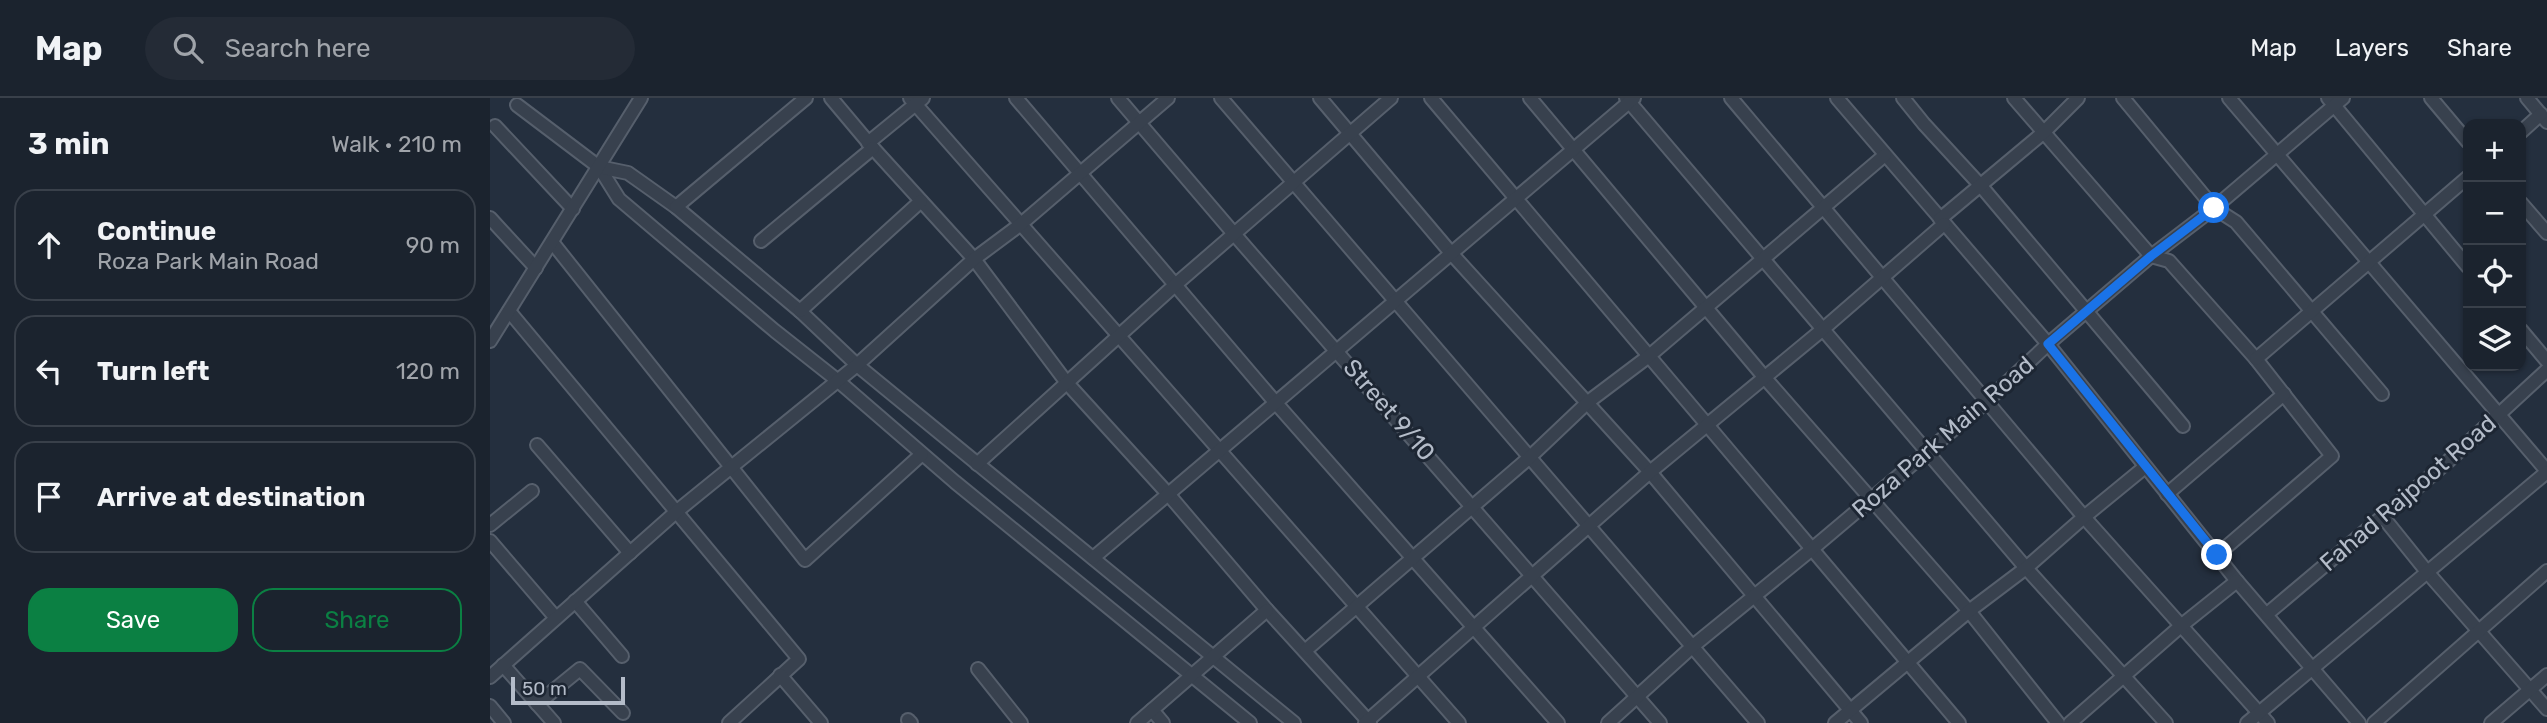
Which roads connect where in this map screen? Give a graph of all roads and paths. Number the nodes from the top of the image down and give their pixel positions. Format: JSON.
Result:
{"nodes":[{"id":1,"x":641,"y":98,"type":"edge"},
{"id":2,"x":806,"y":98,"type":"edge"},
{"id":3,"x":831,"y":98,"type":"edge"},
{"id":4,"x":1016,"y":98,"type":"edge"},
{"id":5,"x":1118,"y":98,"type":"edge"},
{"id":6,"x":1168,"y":98,"type":"edge"},
{"id":7,"x":1221,"y":98,"type":"edge"},
{"id":8,"x":1320,"y":98,"type":"edge"},
{"id":9,"x":1391,"y":98,"type":"edge"},
{"id":10,"x":1431,"y":98,"type":"edge"},
{"id":11,"x":1530,"y":98,"type":"edge"},
{"id":12,"x":1731,"y":98,"type":"edge"},
{"id":13,"x":1837,"y":98,"type":"edge"},
{"id":14,"x":1903,"y":98,"type":"edge"},
{"id":15,"x":2014,"y":98,"type":"edge"},
{"id":16,"x":2078,"y":98,"type":"edge"},
{"id":17,"x":2123,"y":98,"type":"edge"},
{"id":18,"x":2229,"y":98,"type":"edge"},
{"id":19,"x":2431,"y":98,"type":"edge"},
{"id":20,"x":2527,"y":98,"type":"edge"},
{"id":21,"x":1630,"y":99,"type":"edge"},
{"id":22,"x":916,"y":100,"type":"edge"},
{"id":23,"x":2335,"y":101,"type":"edge"},
{"id":24,"x":517,"y":105,"type":"dead end"},
{"id":25,"x":2544,"y":118,"type":"edge"},
{"id":26,"x":1139,"y":122,"type":"junction"},
{"id":27,"x":495,"y":125,"type":"dead end"},
{"id":28,"x":2526,"y":129,"type":"edge"},
{"id":29,"x":1350,"y":133,"type":"junction"},
{"id":30,"x":2043,"y":133,"type":"junction"},
{"id":31,"x":2463,"y":136,"type":"edge"},
{"id":32,"x":870,"y":146,"type":"junction"},
{"id":33,"x":1574,"y":149,"type":"junction"},
{"id":34,"x":2277,"y":154,"type":"junction"},
{"id":35,"x":1885,"y":155,"type":"junction"},
{"id":36,"x":599,"y":167,"type":"junction"},
{"id":37,"x":1080,"y":174,"type":"junction"},
{"id":38,"x":2463,"y":181,"type":"edge"},
{"id":39,"x":1292,"y":184,"type":"junction"},
{"id":40,"x":1981,"y":186,"type":"junction"},
{"id":41,"x":1516,"y":198,"type":"junction"},
{"id":42,"x":921,"y":201,"type":"junction"},
{"id":43,"x":676,"y":206,"type":"junction"},
{"id":44,"x":1822,"y":208,"type":"junction"},
{"id":45,"x":2214,"y":208,"type":"junction"},
{"id":46,"x":573,"y":209,"type":"junction"},
{"id":47,"x":2526,"y":209,"type":"edge"},
{"id":48,"x":2425,"y":215,"type":"junction"},
{"id":49,"x":490,"y":218,"type":"edge"},
{"id":50,"x":1942,"y":222,"type":"junction"},
{"id":51,"x":1021,"y":224,"type":"junction"},
{"id":52,"x":2547,"y":233,"type":"edge"},
{"id":53,"x":1235,"y":235,"type":"junction"},
{"id":54,"x":552,"y":242,"type":"junction"},
{"id":55,"x":761,"y":242,"type":"dead end"},
{"id":56,"x":1451,"y":253,"type":"junction"},
{"id":57,"x":2151,"y":256,"type":"junction"},
{"id":58,"x":1762,"y":258,"type":"junction"},
{"id":59,"x":974,"y":260,"type":"junction"},
{"id":60,"x":2463,"y":261,"type":"edge"},
{"id":61,"x":2370,"y":263,"type":"junction"},
{"id":62,"x":536,"y":268,"type":"junction"},
{"id":63,"x":1880,"y":278,"type":"junction"},
{"id":64,"x":1175,"y":285,"type":"junction"},
{"id":65,"x":1395,"y":300,"type":"junction"},
{"id":66,"x":1706,"y":306,"type":"junction"},
{"id":67,"x":509,"y":311,"type":"junction"},
{"id":68,"x":800,"y":311,"type":"junction"},
{"id":69,"x":2088,"y":312,"type":"junction"},
{"id":70,"x":2314,"y":312,"type":"junction"},
{"id":71,"x":1822,"y":330,"type":"junction"},
{"id":72,"x":491,"y":335,"type":"edge"},
{"id":73,"x":1118,"y":336,"type":"junction"},
{"id":74,"x":2526,"y":336,"type":"edge"},
{"id":75,"x":2048,"y":344,"type":"junction"},
{"id":76,"x":1336,"y":349,"type":"junction"},
{"id":77,"x":1649,"y":356,"type":"junction"},
{"id":78,"x":2256,"y":359,"type":"junction"},
{"id":79,"x":2547,"y":361,"type":"edge"},
{"id":80,"x":857,"y":365,"type":"junction"},
{"id":81,"x":2547,"y":370,"type":"edge"},
{"id":82,"x":1765,"y":377,"type":"junction"},
{"id":83,"x":837,"y":380,"type":"junction"},
{"id":84,"x":1067,"y":383,"type":"junction"},
{"id":85,"x":2284,"y":394,"type":"junction"},
{"id":86,"x":2382,"y":394,"type":"dead end"},
{"id":87,"x":1275,"y":402,"type":"junction"},
{"id":88,"x":1588,"y":402,"type":"junction"},
{"id":89,"x":1986,"y":402,"type":"junction"},
{"id":90,"x":2499,"y":414,"type":"junction"},
{"id":91,"x":2183,"y":426,"type":"dead end"},
{"id":92,"x":1707,"y":427,"type":"junction"},
{"id":93,"x":537,"y":445,"type":"dead end"},
{"id":94,"x":1220,"y":449,"type":"junction"},
{"id":95,"x":1927,"y":452,"type":"junction"},
{"id":96,"x":922,"y":454,"type":"junction"},
{"id":97,"x":1530,"y":457,"type":"junction"},
{"id":98,"x":977,"y":464,"type":"junction"},
{"id":99,"x":732,"y":467,"type":"junction"},
{"id":100,"x":2145,"y":467,"type":"junction"},
{"id":101,"x":1650,"y":472,"type":"junction"},
{"id":102,"x":2547,"y":472,"type":"edge"},
{"id":103,"x":532,"y":491,"type":"dead end"},
{"id":104,"x":2167,"y":494,"type":"junction"},
{"id":105,"x":1169,"y":495,"type":"junction"},
{"id":106,"x":1870,"y":500,"type":"junction"},
{"id":107,"x":1474,"y":507,"type":"junction"},
{"id":108,"x":676,"y":512,"type":"junction"},
{"id":109,"x":2084,"y":517,"type":"junction"},
{"id":110,"x":2383,"y":517,"type":"junction"},
{"id":111,"x":490,"y":525,"type":"edge"},
{"id":112,"x":1588,"y":526,"type":"junction"},
{"id":113,"x":490,"y":541,"type":"edge"},
{"id":114,"x":1812,"y":549,"type":"junction"},
{"id":115,"x":630,"y":553,"type":"junction"},
{"id":116,"x":2217,"y":555,"type":"junction"},
{"id":117,"x":1093,"y":558,"type":"junction"},
{"id":118,"x":1414,"y":559,"type":"junction"},
{"id":119,"x":2026,"y":568,"type":"junction"},
{"id":120,"x":2547,"y":571,"type":"edge"},
{"id":121,"x":2428,"y":573,"type":"junction"},
{"id":122,"x":1532,"y":575,"type":"junction"},
{"id":123,"x":2237,"y":580,"type":"junction"},
{"id":124,"x":1754,"y":595,"type":"junction"},
{"id":125,"x":575,"y":601,"type":"junction"},
{"id":126,"x":1358,"y":607,"type":"junction"},
{"id":127,"x":1267,"y":610,"type":"junction"},
{"id":128,"x":1969,"y":611,"type":"junction"},
{"id":129,"x":2267,"y":614,"type":"junction"},
{"id":130,"x":556,"y":618,"type":"junction"},
{"id":131,"x":2182,"y":625,"type":"junction"},
{"id":132,"x":1474,"y":627,"type":"junction"},
{"id":133,"x":2478,"y":630,"type":"junction"},
{"id":134,"x":1693,"y":646,"type":"junction"},
{"id":135,"x":1306,"y":650,"type":"junction"},
{"id":136,"x":622,"y":656,"type":"dead end"},
{"id":137,"x":1213,"y":656,"type":"junction"},
{"id":138,"x":1908,"y":663,"type":"junction"},
{"id":139,"x":503,"y":665,"type":"junction"},
{"id":140,"x":2313,"y":668,"type":"junction"},
{"id":141,"x":978,"y":669,"type":"dead end"},
{"id":142,"x":780,"y":675,"type":"junction"},
{"id":143,"x":2124,"y":675,"type":"junction"},
{"id":144,"x":1191,"y":676,"type":"junction"},
{"id":145,"x":2547,"y":676,"type":"edge"},
{"id":146,"x":490,"y":677,"type":"edge"},
{"id":147,"x":1418,"y":677,"type":"junction"},
{"id":148,"x":2530,"y":690,"type":"junction"},
{"id":149,"x":1638,"y":697,"type":"junction"},
{"id":150,"x":537,"y":704,"type":"junction"},
{"id":151,"x":490,"y":706,"type":"edge"},
{"id":152,"x":1851,"y":709,"type":"junction"},
{"id":153,"x":2547,"y":709,"type":"edge"},
{"id":154,"x":1152,"y":710,"type":"junction"},
{"id":155,"x":624,"y":713,"type":"dead end"},
{"id":156,"x":2263,"y":718,"type":"edge"},
{"id":157,"x":1368,"y":722,"type":"edge"},
{"id":158,"x":504,"y":723,"type":"edge"},
{"id":159,"x":554,"y":723,"type":"edge"},
{"id":160,"x":729,"y":723,"type":"edge"},
{"id":161,"x":821,"y":723,"type":"edge"},
{"id":162,"x":1021,"y":723,"type":"edge"},
{"id":163,"x":1137,"y":723,"type":"edge"},
{"id":164,"x":1163,"y":723,"type":"edge"},
{"id":165,"x":1250,"y":723,"type":"edge"},
{"id":166,"x":1294,"y":723,"type":"edge"},
{"id":167,"x":1458,"y":723,"type":"edge"},
{"id":168,"x":1558,"y":723,"type":"edge"},
{"id":169,"x":1608,"y":723,"type":"edge"},
{"id":170,"x":1660,"y":723,"type":"edge"},
{"id":171,"x":1758,"y":723,"type":"edge"},
{"id":172,"x":1835,"y":723,"type":"edge"},
{"id":173,"x":1861,"y":723,"type":"edge"},
{"id":174,"x":1959,"y":723,"type":"edge"},
{"id":175,"x":2058,"y":723,"type":"edge"},
{"id":176,"x":2070,"y":723,"type":"edge"},
{"id":177,"x":2166,"y":723,"type":"edge"},
{"id":178,"x":2247,"y":723,"type":"edge"},
{"id":179,"x":2359,"y":723,"type":"edge"},
{"id":180,"x":2374,"y":723,"type":"edge"},
{"id":181,"x":2491,"y":723,"type":"edge"}],
"edges":[{"from":1,"to":36,"type":"street"},
{"from":2,"to":43,"type":"street"},
{"from":3,"to":32,"type":"street"},
{"from":4,"to":37,"type":"street"},
{"from":5,"to":26,"type":"street","name":"Street 9/10"},
{"from":6,"to":26,"type":"street"},
{"from":7,"to":39,"type":"street"},
{"from":8,"to":29,"type":"street"},
{"from":9,"to":29,"type":"street"},
{"from":10,"to":41,"type":"street"},
{"from":11,"to":33,"type":"street"},
{"from":12,"to":44,"type":"street"},
{"from":13,"to":35,"type":"street"},
{"from":14,"to":40,"type":"street"},
{"from":15,"to":30,"type":"street"},
{"from":16,"to":30,"type":"street"},
{"from":17,"to":45,"type":"street"},
{"from":18,"to":34,"type":"street"},
{"from":19,"to":31,"type":"street"},
{"from":20,"to":25,"type":"street"},
{"from":21,"to":33,"type":"street"},
{"from":21,"to":58,"type":"street"},
{"from":22,"to":32,"type":"street"},
{"from":22,"to":51,"type":"street"},
{"from":23,"to":34,"type":"street","name":"Roza Park Main Road"},
{"from":23,"to":48,"type":"street"},
{"from":24,"to":36,"type":"street"},
{"from":25,"to":28,"type":"street"},
{"from":26,"to":37,"type":"street"},
{"from":26,"to":53,"type":"street","name":"Street 9/10"},
{"from":27,"to":46,"type":"street"},
{"from":29,"to":39,"type":"street"},
{"from":29,"to":56,"type":"street"},
{"from":30,"to":40,"type":"street"},
{"from":30,"to":57,"type":"street"},
{"from":32,"to":42,"type":"street"},
{"from":32,"to":55,"type":"street"},
{"from":33,"to":41,"type":"street"},
{"from":33,"to":66,"type":"street"},
{"from":34,"to":45,"type":"street","name":"Roza Park Main Road"},
{"from":34,"to":61,"type":"street"},
{"from":35,"to":44,"type":"street"},
{"from":35,"to":50,"type":"street"},
{"from":36,"to":43,"type":"street"},
{"from":36,"to":46,"type":"street"},
{"from":36,"to":83,"type":"street"},
{"from":37,"to":51,"type":"street"},
{"from":37,"to":64,"type":"street"},
{"from":38,"to":48,"type":"street"},
{"from":39,"to":53,"type":"street"},
{"from":39,"to":65,"type":"street"},
{"from":40,"to":50,"type":"street"},
{"from":40,"to":69,"type":"street"},
{"from":41,"to":56,"type":"street"},
{"from":41,"to":77,"type":"street"},
{"from":42,"to":59,"type":"street"},
{"from":42,"to":68,"type":"street"},
{"from":43,"to":68,"type":"street"},
{"from":44,"to":58,"type":"street"},
{"from":44,"to":63,"type":"street"},
{"from":45,"to":57,"type":"street","name":"Roza Park Main Road"},
{"from":45,"to":70,"type":"street"},
{"from":46,"to":54,"type":"street"},
{"from":47,"to":52,"type":"street"},
{"from":48,"to":60,"type":"street"},
{"from":48,"to":61,"type":"street"},
{"from":49,"to":62,"type":"street"},
{"from":50,"to":63,"type":"street"},
{"from":50,"to":75,"type":"street"},
{"from":51,"to":59,"type":"street"},
{"from":51,"to":73,"type":"street"},
{"from":53,"to":64,"type":"street"},
{"from":53,"to":76,"type":"street","name":"Street 9/10"},
{"from":54,"to":62,"type":"street"},
{"from":54,"to":99,"type":"street"},
{"from":56,"to":65,"type":"street"},
{"from":56,"to":88,"type":"street"},
{"from":57,"to":69,"type":"street","name":"Roza Park Main Road"},
{"from":57,"to":78,"type":"street"},
{"from":58,"to":66,"type":"street"},
{"from":58,"to":71,"type":"street"},
{"from":59,"to":80,"type":"street"},
{"from":59,"to":84,"type":"street"},
{"from":61,"to":70,"type":"street"},
{"from":61,"to":90,"type":"street"},
{"from":62,"to":67,"type":"street"},
{"from":63,"to":71,"type":"street"},
{"from":63,"to":89,"type":"street"},
{"from":64,"to":73,"type":"street"},
{"from":64,"to":87,"type":"street"},
{"from":65,"to":76,"type":"street"},
{"from":65,"to":97,"type":"street"},
{"from":66,"to":77,"type":"street"},
{"from":66,"to":82,"type":"street"},
{"from":67,"to":72,"type":"street"},
{"from":67,"to":108,"type":"street"},
{"from":68,"to":80,"type":"street"},
{"from":69,"to":75,"type":"street","name":"Roza Park Main Road"},
{"from":69,"to":91,"type":"street"},
{"from":70,"to":78,"type":"street"},
{"from":70,"to":86,"type":"street"},
{"from":71,"to":82,"type":"street"},
{"from":71,"to":95,"type":"street"},
{"from":73,"to":84,"type":"street"},
{"from":73,"to":94,"type":"street"},
{"from":74,"to":79,"type":"street"},
{"from":75,"to":89,"type":"street","name":"Roza Park Main Road"},
{"from":75,"to":100,"type":"street"},
{"from":76,"to":87,"type":"street"},
{"from":76,"to":107,"type":"street","name":"Street 9/10"},
{"from":77,"to":88,"type":"street"},
{"from":77,"to":92,"type":"street"},
{"from":78,"to":85,"type":"street"},
{"from":80,"to":83,"type":"street"},
{"from":80,"to":98,"type":"street"},
{"from":81,"to":90,"type":"street","name":"Fahad Rajpoot Road"},
{"from":82,"to":92,"type":"street"},
{"from":82,"to":106,"type":"street"},
{"from":83,"to":96,"type":"street"},
{"from":83,"to":99,"type":"street"},
{"from":84,"to":98,"type":"street"},
{"from":84,"to":105,"type":"street"},
{"from":85,"to":104,"type":"street"},
{"from":85,"to":116,"type":"street"},
{"from":87,"to":94,"type":"street"},
{"from":87,"to":118,"type":"street"},
{"from":88,"to":97,"type":"street"},
{"from":88,"to":101,"type":"street"},
{"from":89,"to":95,"type":"street","name":"Roza Park Main Road"},
{"from":89,"to":109,"type":"street"},
{"from":90,"to":102,"type":"street"},
{"from":90,"to":110,"type":"street","name":"Fahad Rajpoot Road"},
{"from":92,"to":101,"type":"street"},
{"from":92,"to":114,"type":"street"},
{"from":93,"to":115,"type":"street"},
{"from":94,"to":105,"type":"street"},
{"from":94,"to":126,"type":"street"},
{"from":95,"to":106,"type":"street","name":"Roza Park Main Road"},
{"from":95,"to":119,"type":"street"},
{"from":96,"to":99,"type":"street"},
{"from":96,"to":144,"type":"street"},
{"from":97,"to":107,"type":"street"},
{"from":97,"to":112,"type":"street"},
{"from":98,"to":117,"type":"street"},
{"from":99,"to":108,"type":"street"},
{"from":100,"to":104,"type":"street"},
{"from":100,"to":109,"type":"street"},
{"from":101,"to":112,"type":"street"},
{"from":101,"to":124,"type":"street"},
{"from":102,"to":121,"type":"street"},
{"from":103,"to":111,"type":"street"},
{"from":104,"to":116,"type":"street"},
{"from":105,"to":117,"type":"street"},
{"from":105,"to":127,"type":"street"},
{"from":106,"to":114,"type":"street","name":"Roza Park Main Road"},
{"from":106,"to":128,"type":"street"},
{"from":107,"to":118,"type":"street"},
{"from":107,"to":122,"type":"street","name":"Street 9/10"},
{"from":108,"to":115,"type":"street"},
{"from":108,"to":142,"type":"street"},
{"from":109,"to":119,"type":"street"},
{"from":109,"to":131,"type":"street"},
{"from":110,"to":121,"type":"street"},
{"from":110,"to":129,"type":"street","name":"Fahad Rajpoot Road"},
{"from":112,"to":122,"type":"street"},
{"from":112,"to":134,"type":"street"},
{"from":113,"to":130,"type":"street"},
{"from":114,"to":124,"type":"street","name":"Roza Park Main Road"},
{"from":114,"to":138,"type":"street"},
{"from":115,"to":125,"type":"street"},
{"from":116,"to":123,"type":"street"},
{"from":117,"to":137,"type":"street"},
{"from":118,"to":126,"type":"street"},
{"from":118,"to":132,"type":"street"},
{"from":119,"to":128,"type":"street"},
{"from":119,"to":143,"type":"street"},
{"from":120,"to":133,"type":"street"},
{"from":121,"to":133,"type":"street"},
{"from":121,"to":140,"type":"street"},
{"from":122,"to":132,"type":"street"},
{"from":122,"to":149,"type":"street","name":"Street 9/10"},
{"from":123,"to":129,"type":"street"},
{"from":123,"to":131,"type":"street"},
{"from":124,"to":134,"type":"street","name":"Roza Park Main Road"},
{"from":124,"to":152,"type":"street"},
{"from":125,"to":130,"type":"street"},
{"from":125,"to":136,"type":"street"},
{"from":126,"to":135,"type":"street"},
{"from":126,"to":147,"type":"street"},
{"from":127,"to":135,"type":"street"},
{"from":127,"to":137,"type":"street"},
{"from":128,"to":138,"type":"street"},
{"from":128,"to":175,"type":"street"},
{"from":129,"to":140,"type":"street"},
{"from":130,"to":139,"type":"street"},
{"from":131,"to":143,"type":"street"},
{"from":131,"to":156,"type":"street"},
{"from":132,"to":147,"type":"street"},
{"from":132,"to":168,"type":"street"},
{"from":133,"to":148,"type":"street"},
{"from":133,"to":180,"type":"street"},
{"from":134,"to":149,"type":"street","name":"Roza Park Main Road"},
{"from":134,"to":171,"type":"street"},
{"from":135,"to":157,"type":"street"},
{"from":137,"to":144,"type":"street"},
{"from":137,"to":166,"type":"street"},
{"from":138,"to":152,"type":"street"},
{"from":138,"to":174,"type":"street"},
{"from":139,"to":146,"type":"street"},
{"from":139,"to":150,"type":"street"},
{"from":140,"to":156,"type":"street"},
{"from":140,"to":179,"type":"street"},
{"from":141,"to":162,"type":"street"},
{"from":142,"to":160,"type":"street"},
{"from":142,"to":161,"type":"street"},
{"from":143,"to":176,"type":"street"},
{"from":143,"to":177,"type":"street"},
{"from":144,"to":154,"type":"street"},
{"from":144,"to":165,"type":"street"},
{"from":145,"to":148,"type":"street"},
{"from":147,"to":157,"type":"street"},
{"from":147,"to":167,"type":"street"},
{"from":148,"to":153,"type":"street"},
{"from":148,"to":181,"type":"street"},
{"from":149,"to":169,"type":"street","name":"Roza Park Main Road"},
{"from":149,"to":170,"type":"street","name":"Street 9/10"},
{"from":150,"to":155,"type":"street"},
{"from":150,"to":159,"type":"street"},
{"from":151,"to":158,"type":"street"},
{"from":152,"to":172,"type":"street"},
{"from":152,"to":173,"type":"street"},
{"from":154,"to":163,"type":"street"},
{"from":154,"to":164,"type":"street"},
{"from":156,"to":178,"type":"street"}]}
